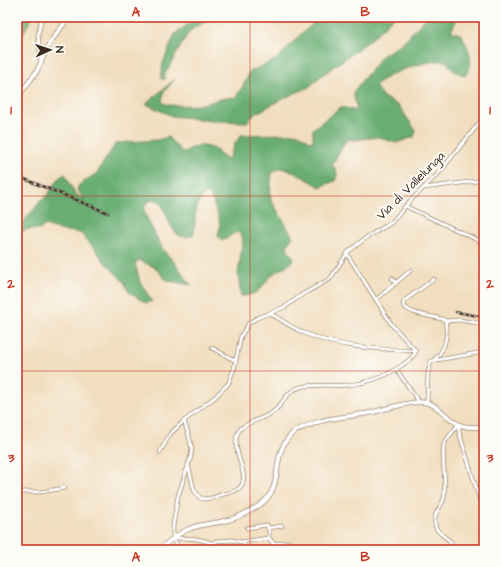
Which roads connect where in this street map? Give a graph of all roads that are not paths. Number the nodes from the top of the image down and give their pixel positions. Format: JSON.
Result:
{"nodes":[{"id":1,"x":42,"y":17,"type":"edge"},
{"id":2,"x":69,"y":17,"type":"edge"},
{"id":3,"x":41,"y":62,"type":"junction"},
{"id":4,"x":17,"y":98,"type":"edge"},
{"id":5,"x":484,"y":118,"type":"edge"},
{"id":6,"x":484,"y":180,"type":"edge"},
{"id":7,"x":423,"y":188,"type":"junction"},
{"id":8,"x":405,"y":206,"type":"junction"},
{"id":9,"x":484,"y":243,"type":"edge"},
{"id":10,"x":347,"y":254,"type":"junction"},
{"id":11,"x":411,"y":270,"type":"dead end"},
{"id":12,"x":392,"y":278,"type":"dead end"},
{"id":13,"x":434,"y":278,"type":"dead end"},
{"id":14,"x":396,"y":283,"type":"junction"},
{"id":15,"x":376,"y":300,"type":"junction"},
{"id":16,"x":270,"y":313,"type":"junction"},
{"id":17,"x":446,"y":321,"type":"junction"},
{"id":18,"x":484,"y":324,"type":"edge"},
{"id":19,"x":212,"y":348,"type":"dead end"},
{"id":20,"x":416,"y":350,"type":"junction"},
{"id":21,"x":484,"y":352,"type":"edge"},
{"id":22,"x":236,"y":360,"type":"junction"},
{"id":23,"x":435,"y":360,"type":"junction"},
{"id":24,"x":396,"y":369,"type":"junction"},
{"id":25,"x":419,"y":402,"type":"junction"},
{"id":26,"x":427,"y":402,"type":"junction"},
{"id":27,"x":184,"y":421,"type":"junction"},
{"id":28,"x":459,"y":425,"type":"junction"},
{"id":29,"x":484,"y":427,"type":"edge"},
{"id":30,"x":160,"y":452,"type":"dead end"},
{"id":31,"x":188,"y":464,"type":"junction"},
{"id":32,"x":65,"y":488,"type":"dead end"},
{"id":33,"x":17,"y":492,"type":"edge"},
{"id":34,"x":484,"y":514,"type":"edge"},
{"id":35,"x":282,"y":526,"type":"dead end"},
{"id":36,"x":247,"y":528,"type":"dead end"},
{"id":37,"x":268,"y":528,"type":"junction"},
{"id":38,"x":173,"y":538,"type":"junction"},
{"id":39,"x":268,"y":538,"type":"junction"},
{"id":40,"x":289,"y":542,"type":"dead end"},
{"id":41,"x":212,"y":543,"type":"junction"},
{"id":42,"x":159,"y":550,"type":"edge"},
{"id":43,"x":180,"y":550,"type":"edge"},
{"id":44,"x":222,"y":550,"type":"edge"},
{"id":45,"x":451,"y":550,"type":"edge"}],
"edges":[{"from":1,"to":3,"type":"street"},
{"from":2,"to":3,"type":"main road"},
{"from":3,"to":4,"type":"main road"},
{"from":5,"to":7,"type":"street","name":"Via di Vallelunga"},
{"from":6,"to":7,"type":"street"},
{"from":7,"to":8,"type":"street","name":"Via di Vallelunga"},
{"from":8,"to":9,"type":"street"},
{"from":8,"to":10,"type":"street","name":"Via di Vallelunga"},
{"from":10,"to":15,"type":"street"},
{"from":10,"to":16,"type":"street","name":"Via di Vallelunga"},
{"from":11,"to":14,"type":"street"},
{"from":12,"to":14,"type":"street"},
{"from":13,"to":17,"type":"street"},
{"from":14,"to":15,"type":"street"},
{"from":15,"to":20,"type":"street"},
{"from":16,"to":20,"type":"street"},
{"from":16,"to":22,"type":"street","name":"Via di Vallelunga"},
{"from":17,"to":18,"type":"street"},
{"from":17,"to":23,"type":"street"},
{"from":19,"to":22,"type":"street"},
{"from":20,"to":24,"type":"street"},
{"from":21,"to":23,"type":"street"},
{"from":22,"to":27,"type":"street","name":"Via di Vallelunga"},
{"from":23,"to":26,"type":"street"},
{"from":24,"to":25,"type":"street"},
{"from":24,"to":31,"type":"street"},
{"from":25,"to":26,"type":"main road"},
{"from":25,"to":38,"type":"main road"},
{"from":26,"to":28,"type":"main road"},
{"from":27,"to":30,"type":"street","name":"Via di Vallelunga"},
{"from":27,"to":31,"type":"street"},
{"from":28,"to":29,"type":"main road"},
{"from":28,"to":34,"type":"street"},
{"from":28,"to":45,"type":"street"},
{"from":31,"to":38,"type":"street"},
{"from":32,"to":33,"type":"street"},
{"from":35,"to":37,"type":"street"},
{"from":36,"to":37,"type":"street"},
{"from":37,"to":39,"type":"street"},
{"from":38,"to":41,"type":"street"},
{"from":38,"to":42,"type":"main road"},
{"from":38,"to":43,"type":"street"},
{"from":39,"to":40,"type":"street"},
{"from":39,"to":41,"type":"street"},
{"from":41,"to":44,"type":"street"}]}
